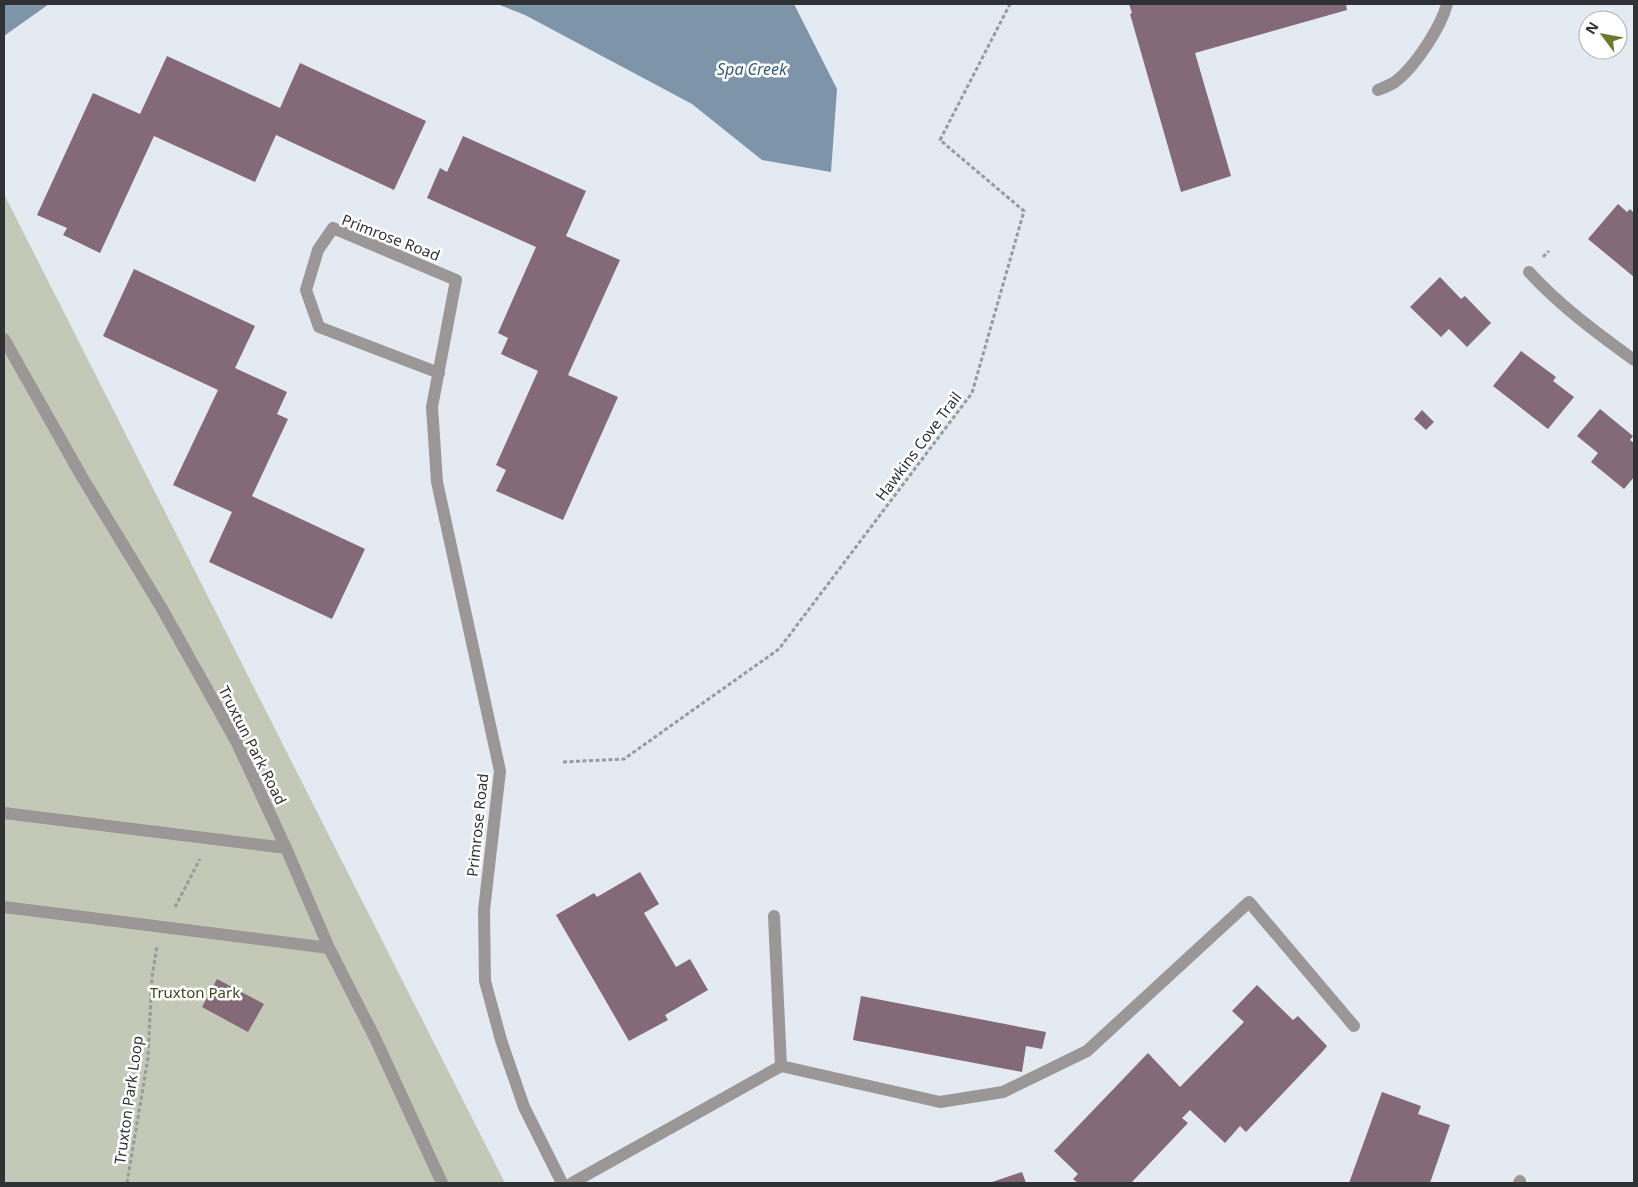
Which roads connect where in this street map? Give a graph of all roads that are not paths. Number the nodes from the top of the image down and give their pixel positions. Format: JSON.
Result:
{"nodes":[{"id":1,"x":1447,"y":4,"type":"edge"},
{"id":2,"x":1378,"y":90,"type":"dead end"},
{"id":3,"x":1529,"y":272,"type":"dead end"},
{"id":4,"x":4,"y":339,"type":"edge"},
{"id":5,"x":1634,"y":360,"type":"edge"},
{"id":6,"x":439,"y":373,"type":"junction"},
{"id":7,"x":4,"y":813,"type":"edge"},
{"id":8,"x":286,"y":848,"type":"junction"},
{"id":9,"x":4,"y":908,"type":"edge"},
{"id":10,"x":774,"y":916,"type":"dead end"},
{"id":11,"x":329,"y":948,"type":"junction"},
{"id":12,"x":1354,"y":1026,"type":"dead end"},
{"id":13,"x":781,"y":1066,"type":"junction"},
{"id":14,"x":442,"y":1183,"type":"edge"},
{"id":15,"x":562,"y":1183,"type":"edge"},
{"id":16,"x":572,"y":1183,"type":"edge"}],
"edges":[{"from":1,"to":2,"type":"street"},
{"from":3,"to":5,"type":"street"},
{"from":4,"to":8,"type":"street","name":"Truxtun Park Road"},
{"from":6,"to":6,"type":"street","name":"Primrose Road"},
{"from":6,"to":15,"type":"street","name":"Primrose Road"},
{"from":7,"to":8,"type":"street"},
{"from":8,"to":11,"type":"street","name":"Truxtun Park Road"},
{"from":9,"to":11,"type":"street"},
{"from":10,"to":13,"type":"street"},
{"from":11,"to":14,"type":"street","name":"Truxtun Park Road"},
{"from":12,"to":13,"type":"street"},
{"from":13,"to":16,"type":"street"}]}
